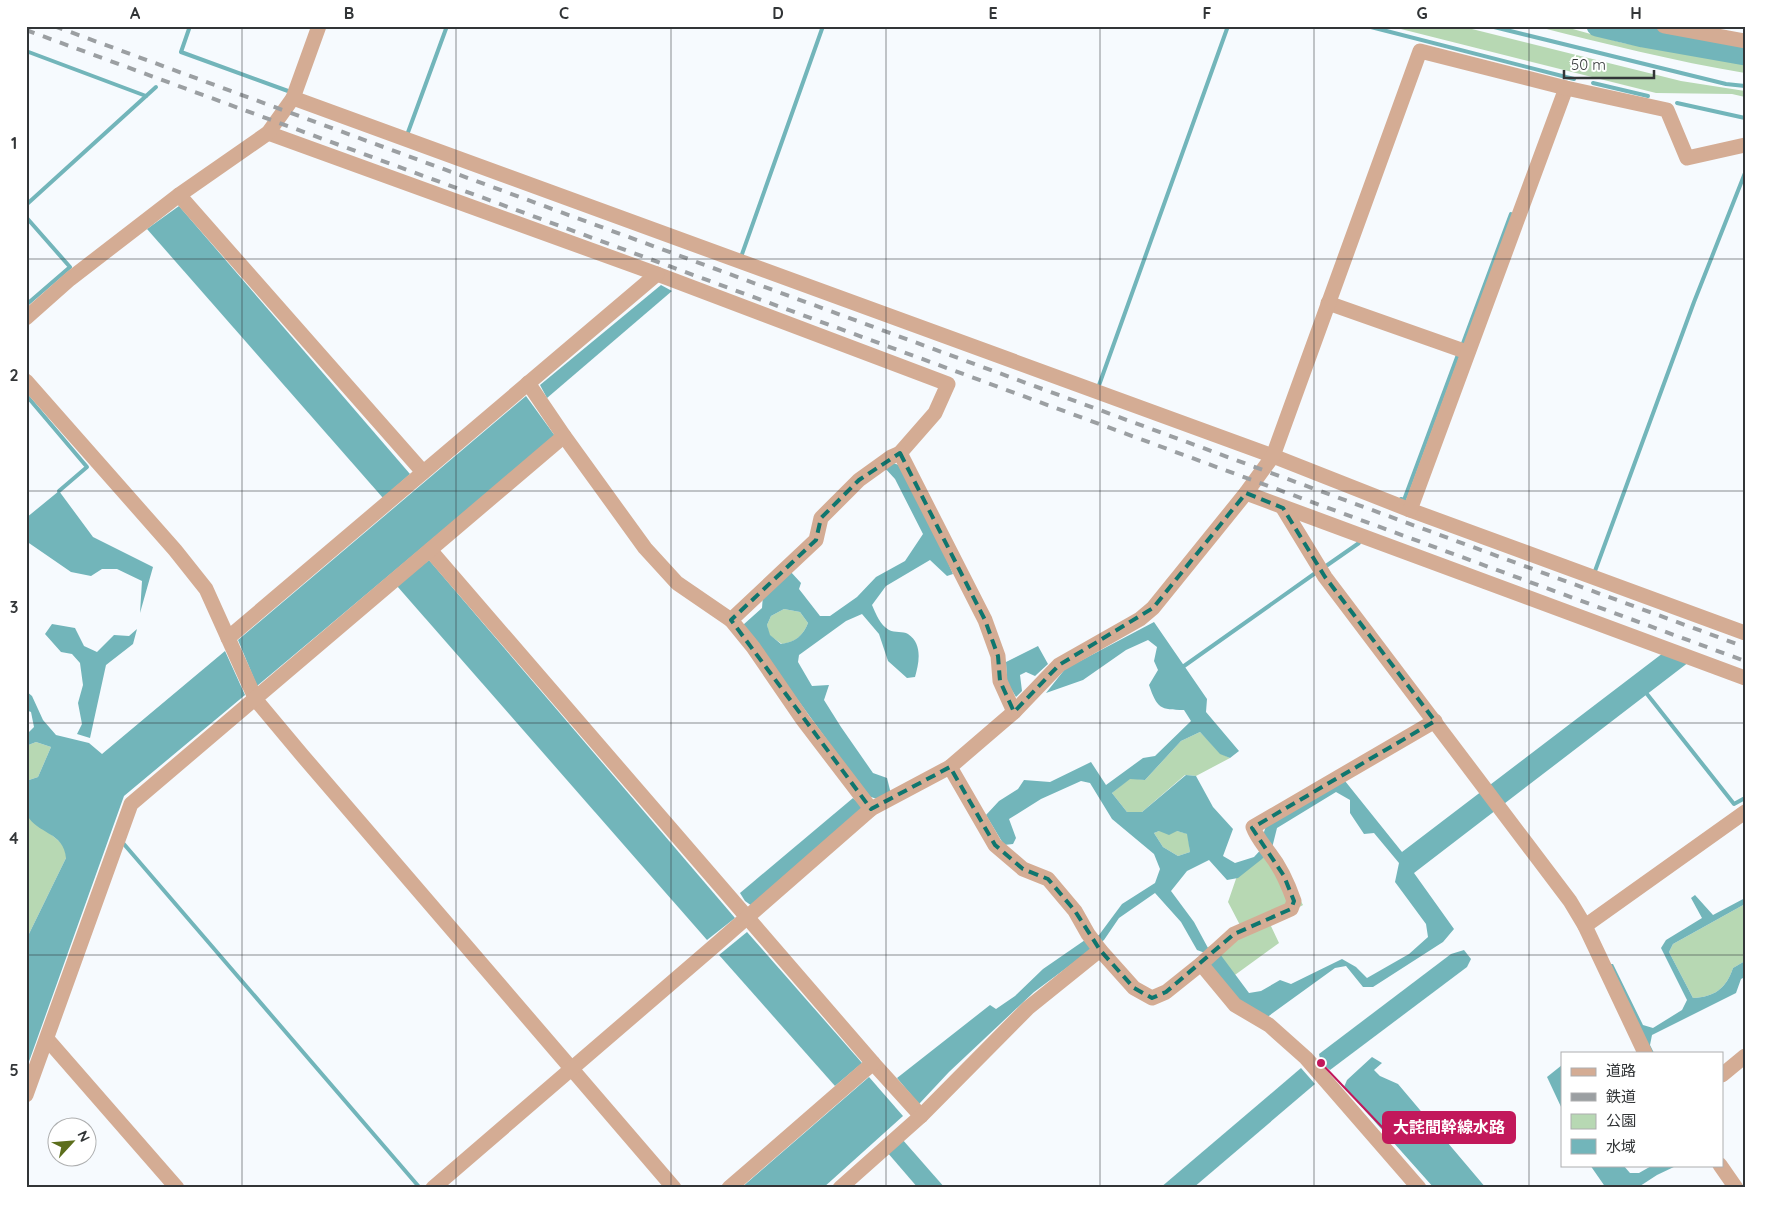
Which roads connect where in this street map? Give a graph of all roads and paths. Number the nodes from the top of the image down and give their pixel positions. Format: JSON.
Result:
{"nodes":[{"id":1,"x":319,"y":26,"type":"edge"},
{"id":2,"x":1664,"y":26,"type":"edge"},
{"id":3,"x":1745,"y":41,"type":"edge"},
{"id":4,"x":1566,"y":88,"type":"junction"},
{"id":5,"x":293,"y":98,"type":"junction"},
{"id":6,"x":268,"y":133,"type":"junction"},
{"id":7,"x":1745,"y":145,"type":"edge"},
{"id":8,"x":179,"y":196,"type":"junction"},
{"id":9,"x":657,"y":274,"type":"junction"},
{"id":10,"x":1328,"y":303,"type":"junction"},
{"id":11,"x":26,"y":318,"type":"edge"},
{"id":12,"x":1467,"y":352,"type":"junction"},
{"id":13,"x":26,"y":381,"type":"edge"},
{"id":14,"x":535,"y":393,"type":"junction"},
{"id":15,"x":564,"y":436,"type":"junction"},
{"id":16,"x":1273,"y":456,"type":"junction"},
{"id":17,"x":891,"y":458,"type":"junction"},
{"id":18,"x":422,"y":472,"type":"junction"},
{"id":19,"x":1246,"y":494,"type":"junction"},
{"id":20,"x":1282,"y":508,"type":"junction"},
{"id":21,"x":1410,"y":510,"type":"junction"},
{"id":22,"x":430,"y":550,"type":"junction"},
{"id":23,"x":731,"y":620,"type":"junction"},
{"id":24,"x":1745,"y":633,"type":"edge"},
{"id":25,"x":228,"y":638,"type":"junction"},
{"id":26,"x":1745,"y":678,"type":"edge"},
{"id":27,"x":256,"y":700,"type":"junction"},
{"id":28,"x":1014,"y":712,"type":"junction"},
{"id":29,"x":1434,"y":722,"type":"junction"},
{"id":30,"x":950,"y":767,"type":"junction"},
{"id":31,"x":871,"y":809,"type":"junction"},
{"id":32,"x":1745,"y":812,"type":"edge"},
{"id":33,"x":748,"y":917,"type":"junction"},
{"id":34,"x":1585,"y":926,"type":"junction"},
{"id":35,"x":1100,"y":950,"type":"junction"},
{"id":36,"x":1201,"y":964,"type":"junction"},
{"id":37,"x":47,"y":1039,"type":"junction"},
{"id":38,"x":1645,"y":1052,"type":"edge"},
{"id":39,"x":1745,"y":1056,"type":"edge"},
{"id":40,"x":873,"y":1063,"type":"junction"},
{"id":41,"x":571,"y":1068,"type":"junction"},
{"id":42,"x":1724,"y":1073,"type":"edge"},
{"id":43,"x":26,"y":1095,"type":"edge"},
{"id":44,"x":921,"y":1116,"type":"junction"},
{"id":45,"x":1721,"y":1166,"type":"edge"},
{"id":46,"x":177,"y":1188,"type":"edge"},
{"id":47,"x":433,"y":1188,"type":"edge"},
{"id":48,"x":674,"y":1188,"type":"edge"},
{"id":49,"x":729,"y":1188,"type":"edge"},
{"id":50,"x":840,"y":1188,"type":"edge"},
{"id":51,"x":1419,"y":1188,"type":"edge"},
{"id":52,"x":1736,"y":1188,"type":"edge"}],
"edges":[{"from":1,"to":5,"type":"street"},
{"from":2,"to":3,"type":"street"},
{"from":4,"to":7,"type":"street"},
{"from":4,"to":10,"type":"street"},
{"from":4,"to":12,"type":"street"},
{"from":5,"to":6,"type":"street"},
{"from":5,"to":16,"type":"street"},
{"from":6,"to":8,"type":"street"},
{"from":6,"to":9,"type":"street"},
{"from":8,"to":11,"type":"street"},
{"from":8,"to":18,"type":"street"},
{"from":9,"to":14,"type":"street"},
{"from":9,"to":17,"type":"street"},
{"from":10,"to":12,"type":"street"},
{"from":10,"to":16,"type":"street"},
{"from":12,"to":21,"type":"street"},
{"from":13,"to":25,"type":"street"},
{"from":14,"to":15,"type":"street"},
{"from":14,"to":18,"type":"street"},
{"from":15,"to":22,"type":"street"},
{"from":15,"to":23,"type":"street"},
{"from":16,"to":19,"type":"street"},
{"from":16,"to":21,"type":"street"},
{"from":17,"to":23,"type":"street"},
{"from":17,"to":28,"type":"street"},
{"from":18,"to":25,"type":"street"},
{"from":19,"to":20,"type":"street"},
{"from":19,"to":28,"type":"street"},
{"from":20,"to":26,"type":"street"},
{"from":20,"to":29,"type":"street"},
{"from":21,"to":24,"type":"street"},
{"from":22,"to":27,"type":"street"},
{"from":22,"to":33,"type":"street"},
{"from":23,"to":31,"type":"street"},
{"from":25,"to":27,"type":"street"},
{"from":27,"to":37,"type":"street"},
{"from":27,"to":41,"type":"street"},
{"from":28,"to":30,"type":"street"},
{"from":29,"to":34,"type":"street"},
{"from":29,"to":36,"type":"street"},
{"from":30,"to":31,"type":"street"},
{"from":30,"to":35,"type":"street"},
{"from":31,"to":33,"type":"street"},
{"from":32,"to":34,"type":"street"},
{"from":33,"to":40,"type":"street"},
{"from":33,"to":41,"type":"street"},
{"from":34,"to":38,"type":"street"},
{"from":35,"to":36,"type":"street"},
{"from":35,"to":44,"type":"street"},
{"from":36,"to":51,"type":"street"},
{"from":37,"to":43,"type":"street"},
{"from":37,"to":46,"type":"street"},
{"from":39,"to":42,"type":"street"},
{"from":40,"to":44,"type":"street"},
{"from":40,"to":49,"type":"street"},
{"from":41,"to":47,"type":"street"},
{"from":41,"to":48,"type":"street"},
{"from":44,"to":50,"type":"street"},
{"from":45,"to":52,"type":"street"}]}
